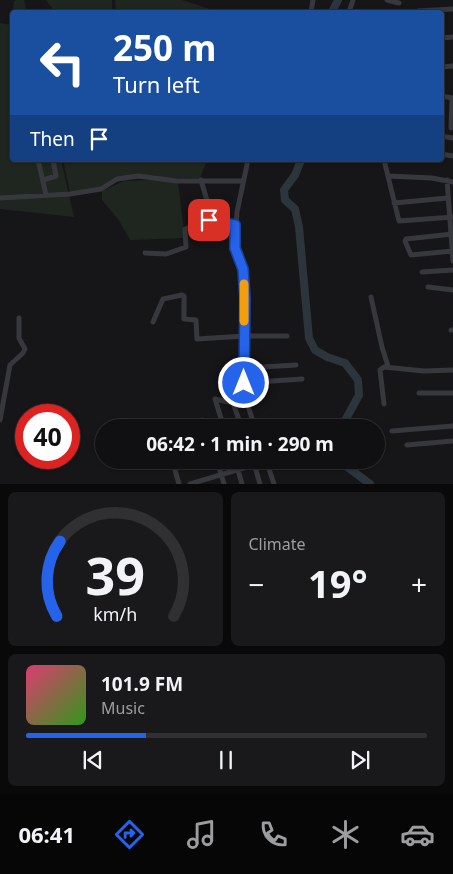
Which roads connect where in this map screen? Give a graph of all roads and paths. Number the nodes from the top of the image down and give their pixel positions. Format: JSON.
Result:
{"nodes":[{"id":1,"x":387,"y":0,"type":"edge"},
{"id":2,"x":400,"y":3,"type":"dead end"},
{"id":3,"x":453,"y":9,"type":"edge"},
{"id":4,"x":436,"y":10,"type":"edge"},
{"id":5,"x":452,"y":98,"type":"edge"},
{"id":6,"x":451,"y":128,"type":"dead end"},
{"id":7,"x":38,"y":162,"type":"edge"},
{"id":8,"x":53,"y":162,"type":"edge"},
{"id":9,"x":248,"y":162,"type":"edge"},
{"id":10,"x":384,"y":162,"type":"edge"},
{"id":11,"x":388,"y":176,"type":"junction"},
{"id":12,"x":43,"y":180,"type":"junction"},
{"id":13,"x":201,"y":180,"type":"junction"},
{"id":14,"x":243,"y":181,"type":"junction"},
{"id":15,"x":450,"y":181,"type":"edge"},
{"id":16,"x":46,"y":195,"type":"junction"},
{"id":17,"x":0,"y":198,"type":"edge"},
{"id":18,"x":448,"y":198,"type":"junction"},
{"id":19,"x":394,"y":203,"type":"junction"},
{"id":20,"x":451,"y":217,"type":"edge"},
{"id":21,"x":209,"y":220,"type":"junction"},
{"id":22,"x":235,"y":225,"type":"junction"},
{"id":23,"x":452,"y":234,"type":"edge"},
{"id":24,"x":453,"y":251,"type":"edge"},
{"id":25,"x":145,"y":253,"type":"dead end"},
{"id":26,"x":453,"y":261,"type":"edge"},
{"id":27,"x":453,"y":270,"type":"edge"},
{"id":28,"x":422,"y":272,"type":"dead end"},
{"id":29,"x":428,"y":287,"type":"dead end"},
{"id":30,"x":453,"y":290,"type":"edge"},
{"id":31,"x":371,"y":297,"type":"dead end"},
{"id":32,"x":19,"y":318,"type":"dead end"},
{"id":33,"x":153,"y":322,"type":"dead end"},
{"id":34,"x":244,"y":336,"type":"junction"},
{"id":35,"x":287,"y":336,"type":"dead end"},
{"id":36,"x":296,"y":365,"type":"dead end"},
{"id":37,"x":388,"y":366,"type":"junction"},
{"id":38,"x":244,"y":368,"type":"junction"},
{"id":39,"x":453,"y":370,"type":"edge"},
{"id":40,"x":302,"y":379,"type":"dead end"},
{"id":41,"x":244,"y":383,"type":"junction"},
{"id":42,"x":419,"y":393,"type":"dead end"},
{"id":43,"x":453,"y":393,"type":"edge"},
{"id":44,"x":1,"y":403,"type":"edge"},
{"id":45,"x":384,"y":404,"type":"dead end"},
{"id":46,"x":221,"y":419,"type":"edge"},
{"id":47,"x":239,"y":419,"type":"edge"},
{"id":48,"x":252,"y":419,"type":"edge"},
{"id":49,"x":0,"y":420,"type":"edge"},
{"id":50,"x":453,"y":426,"type":"edge"},
{"id":51,"x":392,"y":431,"type":"dead end"},
{"id":52,"x":453,"y":441,"type":"edge"},
{"id":53,"x":407,"y":445,"type":"dead end"},
{"id":54,"x":175,"y":469,"type":"edge"},
{"id":55,"x":220,"y":469,"type":"edge"},
{"id":56,"x":243,"y":469,"type":"edge"},
{"id":57,"x":256,"y":469,"type":"edge"},
{"id":58,"x":269,"y":469,"type":"edge"},
{"id":59,"x":238,"y":471,"type":"junction"},
{"id":60,"x":222,"y":475,"type":"junction"},
{"id":61,"x":179,"y":484,"type":"edge"},
{"id":62,"x":190,"y":484,"type":"edge"},
{"id":63,"x":224,"y":484,"type":"edge"},
{"id":64,"x":242,"y":484,"type":"edge"},
{"id":65,"x":260,"y":484,"type":"edge"},
{"id":66,"x":274,"y":484,"type":"edge"}],
"edges":[{"from":1,"to":2,"type":"street"},
{"from":3,"to":4,"type":"street"},
{"from":5,"to":6,"type":"street"},
{"from":7,"to":12,"type":"street"},
{"from":8,"to":12,"type":"street"},
{"from":9,"to":14,"type":"street"},
{"from":10,"to":11,"type":"street"},
{"from":11,"to":15,"type":"street"},
{"from":11,"to":19,"type":"street"},
{"from":12,"to":16,"type":"street"},
{"from":13,"to":14,"type":"street"},
{"from":13,"to":16,"type":"street"},
{"from":13,"to":21,"type":"street"},
{"from":14,"to":22,"type":"street"},
{"from":15,"to":18,"type":"street"},
{"from":16,"to":17,"type":"street"},
{"from":18,"to":19,"type":"street"},
{"from":18,"to":20,"type":"street"},
{"from":19,"to":20,"type":"street"},
{"from":20,"to":23,"type":"street"},
{"from":21,"to":22,"type":"street"},
{"from":21,"to":25,"type":"street"},
{"from":22,"to":34,"type":"street"},
{"from":23,"to":24,"type":"street"},
{"from":23,"to":24,"type":"street"},
{"from":24,"to":26,"type":"street"},
{"from":27,"to":28,"type":"street"},
{"from":29,"to":30,"type":"street"},
{"from":31,"to":37,"type":"street"},
{"from":32,"to":44,"type":"street"},
{"from":33,"to":34,"type":"street"},
{"from":34,"to":35,"type":"street"},
{"from":34,"to":38,"type":"street"},
{"from":36,"to":38,"type":"street"},
{"from":37,"to":39,"type":"street"},
{"from":37,"to":45,"type":"street"},
{"from":38,"to":41,"type":"street"},
{"from":40,"to":41,"type":"street"},
{"from":41,"to":48,"type":"street"},
{"from":42,"to":43,"type":"street"},
{"from":44,"to":49,"type":"street"},
{"from":46,"to":47,"type":"street"},
{"from":50,"to":51,"type":"street"},
{"from":52,"to":53,"type":"street"},
{"from":54,"to":61,"type":"street"},
{"from":55,"to":60,"type":"street"},
{"from":56,"to":59,"type":"street"},
{"from":57,"to":65,"type":"street"},
{"from":58,"to":66,"type":"street"},
{"from":59,"to":60,"type":"street"},
{"from":59,"to":64,"type":"street"},
{"from":60,"to":62,"type":"street"},
{"from":60,"to":63,"type":"street"}]}
